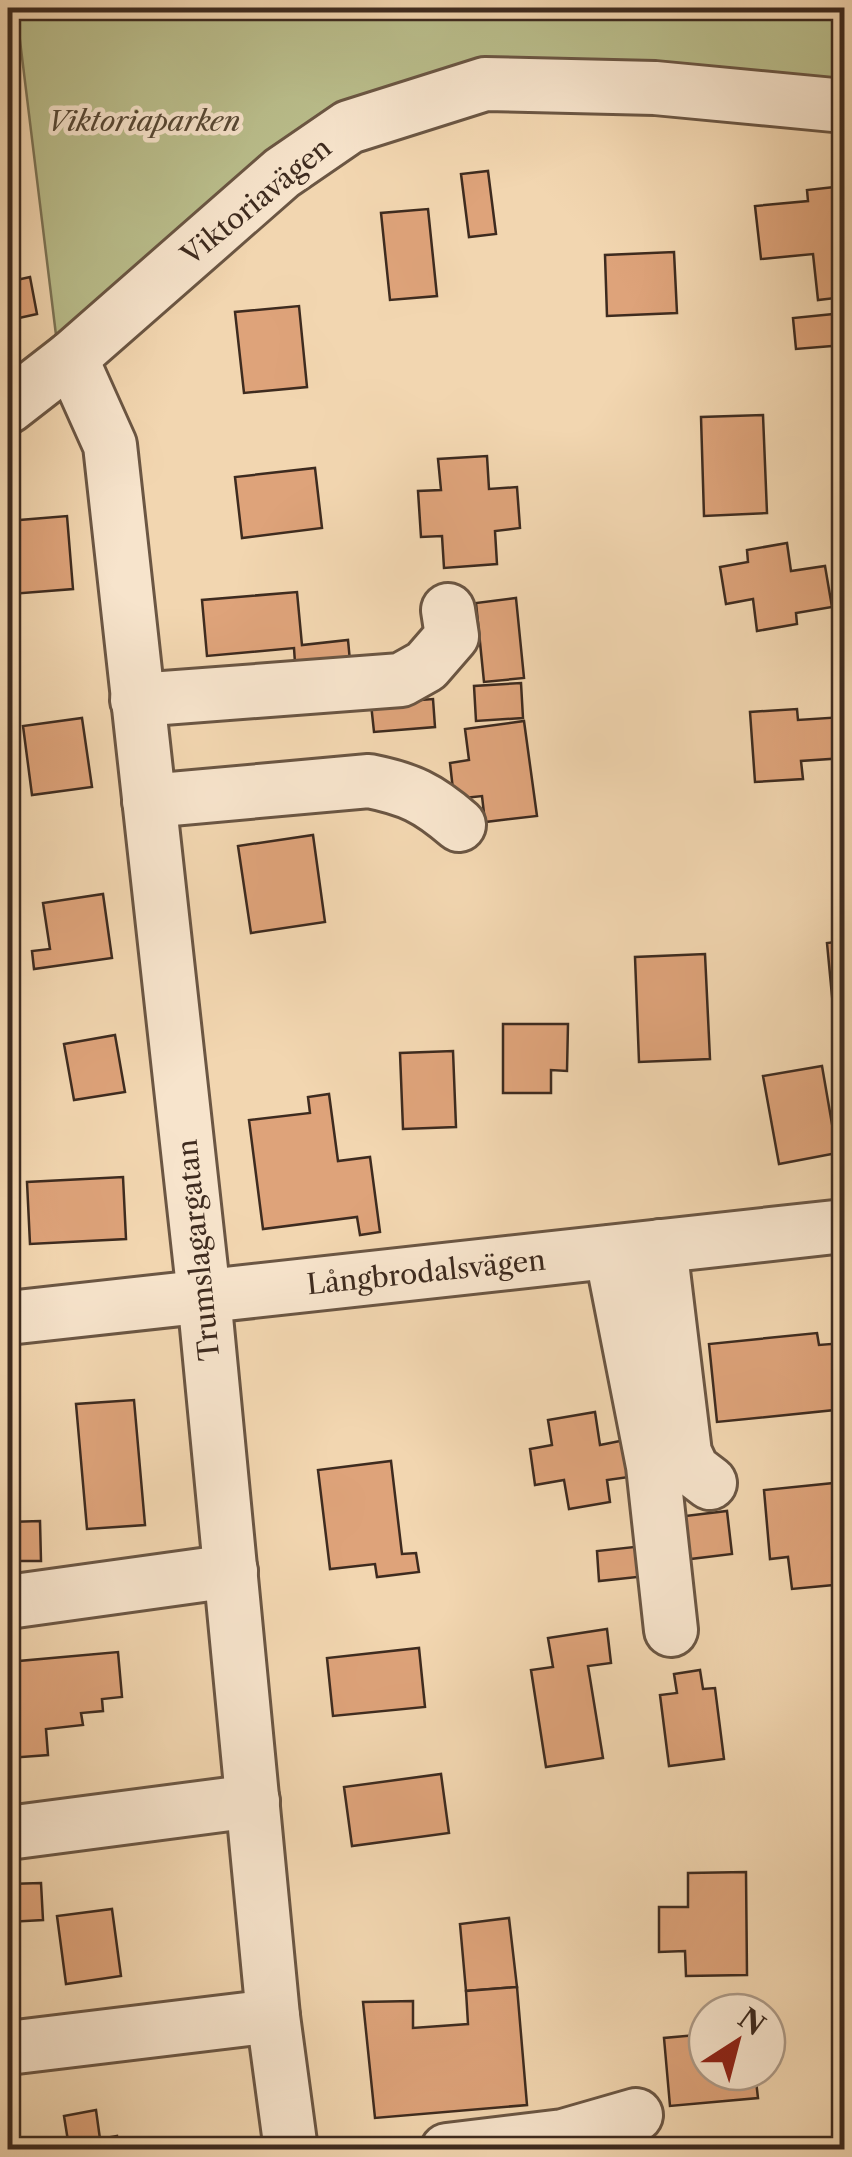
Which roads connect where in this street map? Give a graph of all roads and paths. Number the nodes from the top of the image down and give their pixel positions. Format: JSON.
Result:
{"nodes":[{"id":1,"x":844,"y":106,"type":"edge"},
{"id":2,"x":71,"y":358,"type":"junction"},
{"id":3,"x":8,"y":407,"type":"edge"},
{"id":4,"x":448,"y":610,"type":"dead end"},
{"id":5,"x":137,"y":700,"type":"junction"},
{"id":6,"x":149,"y":801,"type":"junction"},
{"id":7,"x":459,"y":826,"type":"dead end"},
{"id":8,"x":844,"y":1226,"type":"edge"},
{"id":9,"x":636,"y":1249,"type":"junction"},
{"id":10,"x":204,"y":1296,"type":"junction"},
{"id":11,"x":8,"y":1318,"type":"edge"},
{"id":12,"x":710,"y":1482,"type":"dead end"},
{"id":13,"x":230,"y":1571,"type":"junction"},
{"id":14,"x":8,"y":1602,"type":"edge"},
{"id":15,"x":671,"y":1630,"type":"dead end"},
{"id":16,"x":253,"y":1802,"type":"junction"},
{"id":17,"x":8,"y":1834,"type":"edge"},
{"id":18,"x":274,"y":2016,"type":"junction"},
{"id":19,"x":8,"y":2048,"type":"edge"},
{"id":20,"x":636,"y":2115,"type":"dead end"},
{"id":21,"x":291,"y":2150,"type":"edge"},
{"id":22,"x":448,"y":2150,"type":"edge"}],
"edges":[{"from":1,"to":2,"type":"street","name":"Viktoriavägen"},
{"from":2,"to":3,"type":"street","name":"Viktoriavägen"},
{"from":2,"to":5,"type":"street","name":"Trumslagargatan"},
{"from":4,"to":5,"type":"street"},
{"from":5,"to":6,"type":"street","name":"Trumslagargatan"},
{"from":6,"to":7,"type":"street"},
{"from":6,"to":10,"type":"street","name":"Trumslagargatan"},
{"from":8,"to":9,"type":"street","name":"Långbrodalsvägen"},
{"from":9,"to":10,"type":"street","name":"Långbrodalsvägen"},
{"from":9,"to":12,"type":"street"},
{"from":9,"to":15,"type":"street"},
{"from":10,"to":11,"type":"street","name":"Långbrodalsvägen"},
{"from":10,"to":13,"type":"street","name":"Trumslagargatan"},
{"from":13,"to":14,"type":"street"},
{"from":13,"to":16,"type":"street","name":"Trumslagargatan"},
{"from":16,"to":17,"type":"street"},
{"from":16,"to":18,"type":"street","name":"Trumslagargatan"},
{"from":18,"to":19,"type":"street"},
{"from":18,"to":21,"type":"street","name":"Trumslagargatan"},
{"from":20,"to":22,"type":"street"}]}
